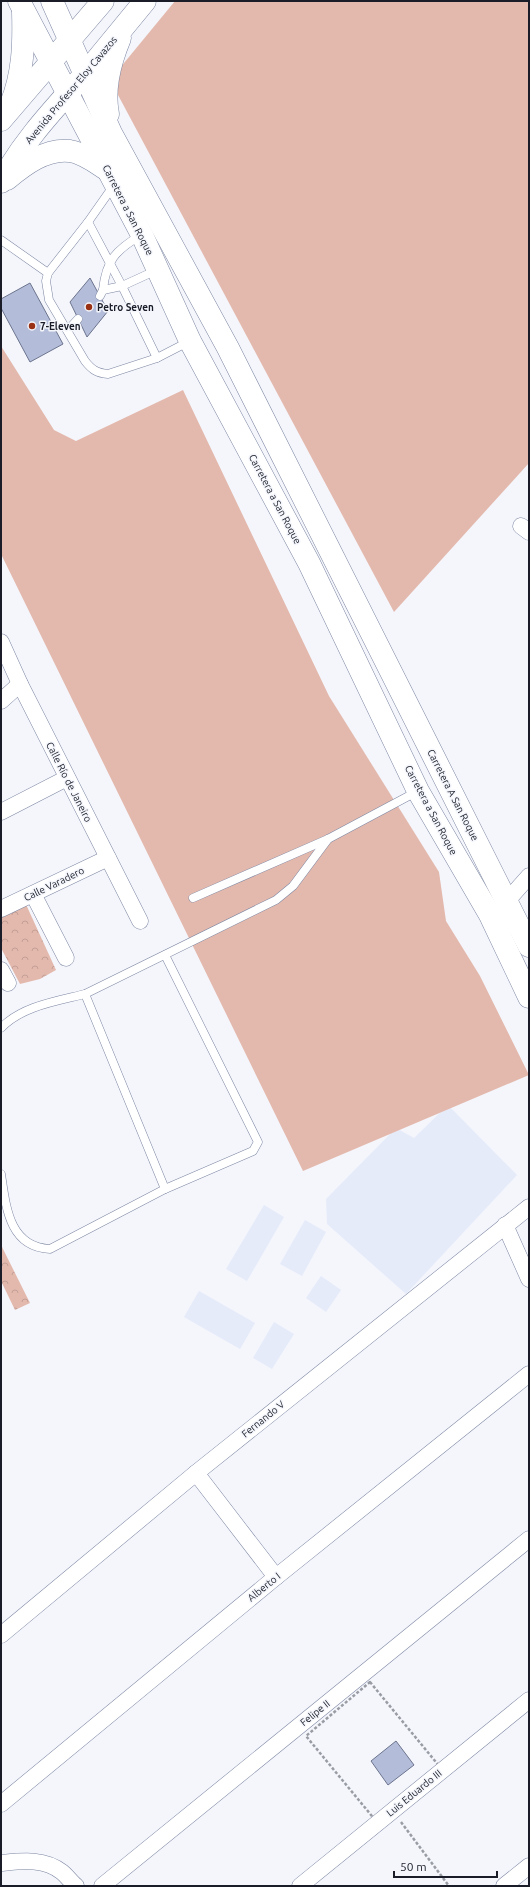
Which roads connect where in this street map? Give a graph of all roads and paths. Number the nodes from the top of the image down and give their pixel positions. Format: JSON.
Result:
{"nodes":[{"id":1,"x":52,"y":1,"type":"edge"},
{"id":2,"x":103,"y":1,"type":"edge"},
{"id":3,"x":21,"y":5,"type":"edge"},
{"id":4,"x":142,"y":5,"type":"edge"},
{"id":5,"x":70,"y":42,"type":"junction"},
{"id":6,"x":52,"y":63,"type":"junction"},
{"id":7,"x":86,"y":73,"type":"junction"},
{"id":8,"x":68,"y":94,"type":"junction"},
{"id":9,"x":4,"y":117,"type":"edge"},
{"id":10,"x":112,"y":133,"type":"junction"},
{"id":11,"x":110,"y":177,"type":"junction"},
{"id":12,"x":1,"y":183,"type":"edge"},
{"id":13,"x":88,"y":222,"type":"junction"},
{"id":14,"x":142,"y":235,"type":"junction"},
{"id":15,"x":1,"y":240,"type":"edge"},
{"id":16,"x":109,"y":263,"type":"junction"},
{"id":17,"x":157,"y":270,"type":"junction"},
{"id":18,"x":48,"y":273,"type":"junction"},
{"id":19,"x":122,"y":286,"type":"junction"},
{"id":20,"x":78,"y":319,"type":"dead end"},
{"id":21,"x":68,"y":330,"type":"junction"},
{"id":22,"x":190,"y":341,"type":"junction"},
{"id":23,"x":156,"y":358,"type":"junction"},
{"id":24,"x":1,"y":642,"type":"edge"},
{"id":25,"x":20,"y":684,"type":"junction"},
{"id":26,"x":1,"y":702,"type":"edge"},
{"id":27,"x":418,"y":726,"type":"junction"},
{"id":28,"x":68,"y":778,"type":"junction"},
{"id":29,"x":418,"y":791,"type":"junction"},
{"id":30,"x":1,"y":812,"type":"edge"},
{"id":31,"x":470,"y":830,"type":"junction"},
{"id":32,"x":328,"y":839,"type":"junction"},
{"id":33,"x":108,"y":858,"type":"junction"},
{"id":34,"x":529,"y":876,"type":"edge"},
{"id":35,"x":33,"y":894,"type":"junction"},
{"id":36,"x":193,"y":898,"type":"dead end"},
{"id":37,"x":507,"y":901,"type":"junction"},
{"id":38,"x":1,"y":909,"type":"edge"},
{"id":39,"x":140,"y":920,"type":"dead end"},
{"id":40,"x":529,"y":946,"type":"edge"},
{"id":41,"x":165,"y":954,"type":"junction"},
{"id":42,"x":66,"y":958,"type":"dead end"},
{"id":43,"x":85,"y":994,"type":"junction"},
{"id":44,"x":529,"y":998,"type":"edge"},
{"id":45,"x":1,"y":1028,"type":"edge"},
{"id":46,"x":1,"y":1174,"type":"edge"},
{"id":47,"x":165,"y":1188,"type":"junction"},
{"id":48,"x":529,"y":1207,"type":"edge"},
{"id":49,"x":505,"y":1226,"type":"junction"},
{"id":50,"x":529,"y":1279,"type":"edge"},
{"id":51,"x":529,"y":1374,"type":"edge"},
{"id":52,"x":196,"y":1473,"type":"junction"},
{"id":53,"x":529,"y":1540,"type":"edge"},
{"id":54,"x":276,"y":1577,"type":"junction"},
{"id":55,"x":1,"y":1635,"type":"edge"},
{"id":56,"x":370,"y":1682,"type":"joint"},
{"id":57,"x":529,"y":1700,"type":"edge"},
{"id":58,"x":1,"y":1804,"type":"edge"},
{"id":59,"x":392,"y":1810,"type":"junction"},
{"id":60,"x":1,"y":1863,"type":"edge"},
{"id":61,"x":529,"y":1866,"type":"edge"},
{"id":62,"x":76,"y":1886,"type":"edge"},
{"id":63,"x":102,"y":1886,"type":"edge"},
{"id":64,"x":300,"y":1886,"type":"edge"},
{"id":65,"x":448,"y":1886,"type":"edge"},
{"id":66,"x":504,"y":1886,"type":"edge"}],
"edges":[{"from":1,"to":5,"type":"main road"},
{"from":2,"to":5,"type":"main road"},
{"from":3,"to":6,"type":"main road","name":"Carretera a San Roque"},
{"from":3,"to":9,"type":"main road"},
{"from":4,"to":7,"type":"main road","name":"Avenida Profesor Eloy Cavazos"},
{"from":4,"to":10,"type":"main road"},
{"from":5,"to":6,"type":"main road"},
{"from":5,"to":7,"type":"main road"},
{"from":6,"to":8,"type":"main road","name":"Carretera a San Roque"},
{"from":6,"to":9,"type":"main road"},
{"from":7,"to":8,"type":"main road","name":"Avenida Profesor Eloy Cavazos"},
{"from":7,"to":10,"type":"main road"},
{"from":8,"to":11,"type":"main road","name":"Carretera a San Roque"},
{"from":8,"to":12,"type":"main road","name":"Avenida Profesor Eloy Cavazos"},
{"from":10,"to":27,"type":"main road","name":"Carretera A San Roque"},
{"from":11,"to":12,"type":"main road"},
{"from":11,"to":13,"type":"lane"},
{"from":11,"to":14,"type":"main road","name":"Carretera a San Roque"},
{"from":13,"to":16,"type":"lane"},
{"from":13,"to":18,"type":"lane"},
{"from":14,"to":16,"type":"lane"},
{"from":14,"to":17,"type":"main road","name":"Carretera a San Roque"},
{"from":15,"to":18,"type":"lane"},
{"from":16,"to":19,"type":"lane"},
{"from":16,"to":19,"type":"lane"},
{"from":17,"to":19,"type":"lane"},
{"from":17,"to":22,"type":"main road","name":"Carretera a San Roque"},
{"from":18,"to":21,"type":"lane"},
{"from":19,"to":23,"type":"lane"},
{"from":20,"to":21,"type":"lane"},
{"from":21,"to":23,"type":"lane"},
{"from":22,"to":23,"type":"lane"},
{"from":22,"to":29,"type":"main road","name":"Carretera a San Roque"},
{"from":24,"to":25,"type":"street","name":"Calle Río de Janeiro"},
{"from":25,"to":26,"type":"street"},
{"from":25,"to":28,"type":"street","name":"Calle Río de Janeiro"},
{"from":27,"to":29,"type":"main road"},
{"from":27,"to":31,"type":"main road","name":"Carretera A San Roque"},
{"from":28,"to":30,"type":"street"},
{"from":28,"to":33,"type":"street","name":"Calle Río de Janeiro"},
{"from":29,"to":31,"type":"main road"},
{"from":29,"to":32,"type":"lane"},
{"from":29,"to":44,"type":"main road","name":"Carretera a San Roque"},
{"from":31,"to":37,"type":"main road","name":"Carretera A San Roque"},
{"from":32,"to":36,"type":"lane"},
{"from":32,"to":41,"type":"lane"},
{"from":33,"to":35,"type":"street","name":"Calle Varadero"},
{"from":33,"to":39,"type":"street","name":"Calle Río de Janeiro"},
{"from":34,"to":37,"type":"street"},
{"from":35,"to":38,"type":"street","name":"Calle Varadero"},
{"from":35,"to":42,"type":"street"},
{"from":37,"to":40,"type":"main road","name":"Carretera A San Roque"},
{"from":41,"to":43,"type":"lane"},
{"from":41,"to":47,"type":"lane"},
{"from":43,"to":45,"type":"lane"},
{"from":43,"to":47,"type":"lane"},
{"from":46,"to":47,"type":"lane"},
{"from":48,"to":49,"type":"street","name":"Fernando V"},
{"from":49,"to":50,"type":"street"},
{"from":49,"to":52,"type":"street","name":"Fernando V"},
{"from":51,"to":54,"type":"street","name":"Alberto I"},
{"from":52,"to":54,"type":"street"},
{"from":52,"to":55,"type":"street","name":"Fernando V"},
{"from":53,"to":63,"type":"street","name":"Felipe II"},
{"from":54,"to":58,"type":"street","name":"Alberto I"},
{"from":56,"to":56,"type":"path"},
{"from":57,"to":59,"type":"street","name":"Luis Eduardo III"},
{"from":59,"to":64,"type":"street","name":"Luis Eduardo III"},
{"from":59,"to":65,"type":"path"},
{"from":60,"to":62,"type":"street"},
{"from":61,"to":66,"type":"street"}]}
